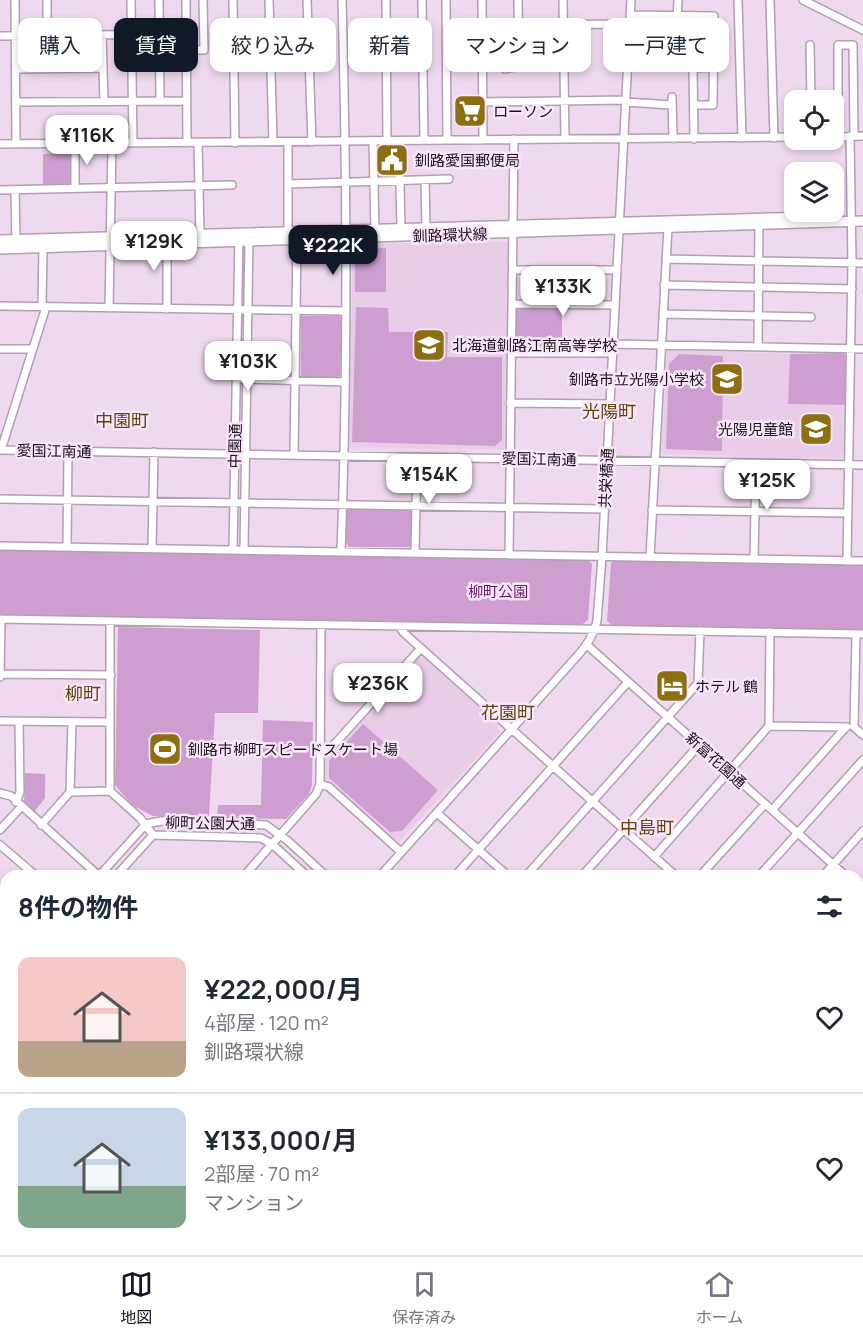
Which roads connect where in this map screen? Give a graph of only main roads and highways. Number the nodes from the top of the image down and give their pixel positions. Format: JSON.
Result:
{"nodes":[{"id":1,"x":863,"y":215,"type":"edge"},
{"id":2,"x":852,"y":218,"type":"junction"},
{"id":3,"x":759,"y":221,"type":"junction"},
{"id":4,"x":863,"y":221,"type":"edge"},
{"id":5,"x":619,"y":225,"type":"junction"},
{"id":6,"x":513,"y":230,"type":"junction"},
{"id":7,"x":346,"y":235,"type":"junction"},
{"id":8,"x":244,"y":238,"type":"junction"},
{"id":9,"x":0,"y":240,"type":"edge"},
{"id":10,"x":167,"y":241,"type":"junction"},
{"id":11,"x":109,"y":242,"type":"junction"},
{"id":12,"x":0,"y":249,"type":"edge"}],
"edges":[{"from":1,"to":2,"type":"main road","name":"釧路環状線"},
{"from":2,"to":3,"type":"main road","name":"釧路環状線"},
{"from":2,"to":4,"type":"main road","name":"釧路環状線"},
{"from":3,"to":5,"type":"main road","name":"釧路環状線"},
{"from":3,"to":5,"type":"main road","name":"釧路環状線"},
{"from":5,"to":6,"type":"main road","name":"釧路環状線"},
{"from":6,"to":7,"type":"main road","name":"釧路環状線"},
{"from":6,"to":7,"type":"main road","name":"釧路環状線"},
{"from":7,"to":8,"type":"main road","name":"釧路環状線"},
{"from":7,"to":8,"type":"main road","name":"釧路環状線"},
{"from":8,"to":10,"type":"main road","name":"釧路環状線"},
{"from":8,"to":10,"type":"main road","name":"釧路環状線"},
{"from":9,"to":11,"type":"main road","name":"釧路環状線"},
{"from":10,"to":11,"type":"main road","name":"釧路環状線"},
{"from":11,"to":12,"type":"main road","name":"釧路環状線"}]}
